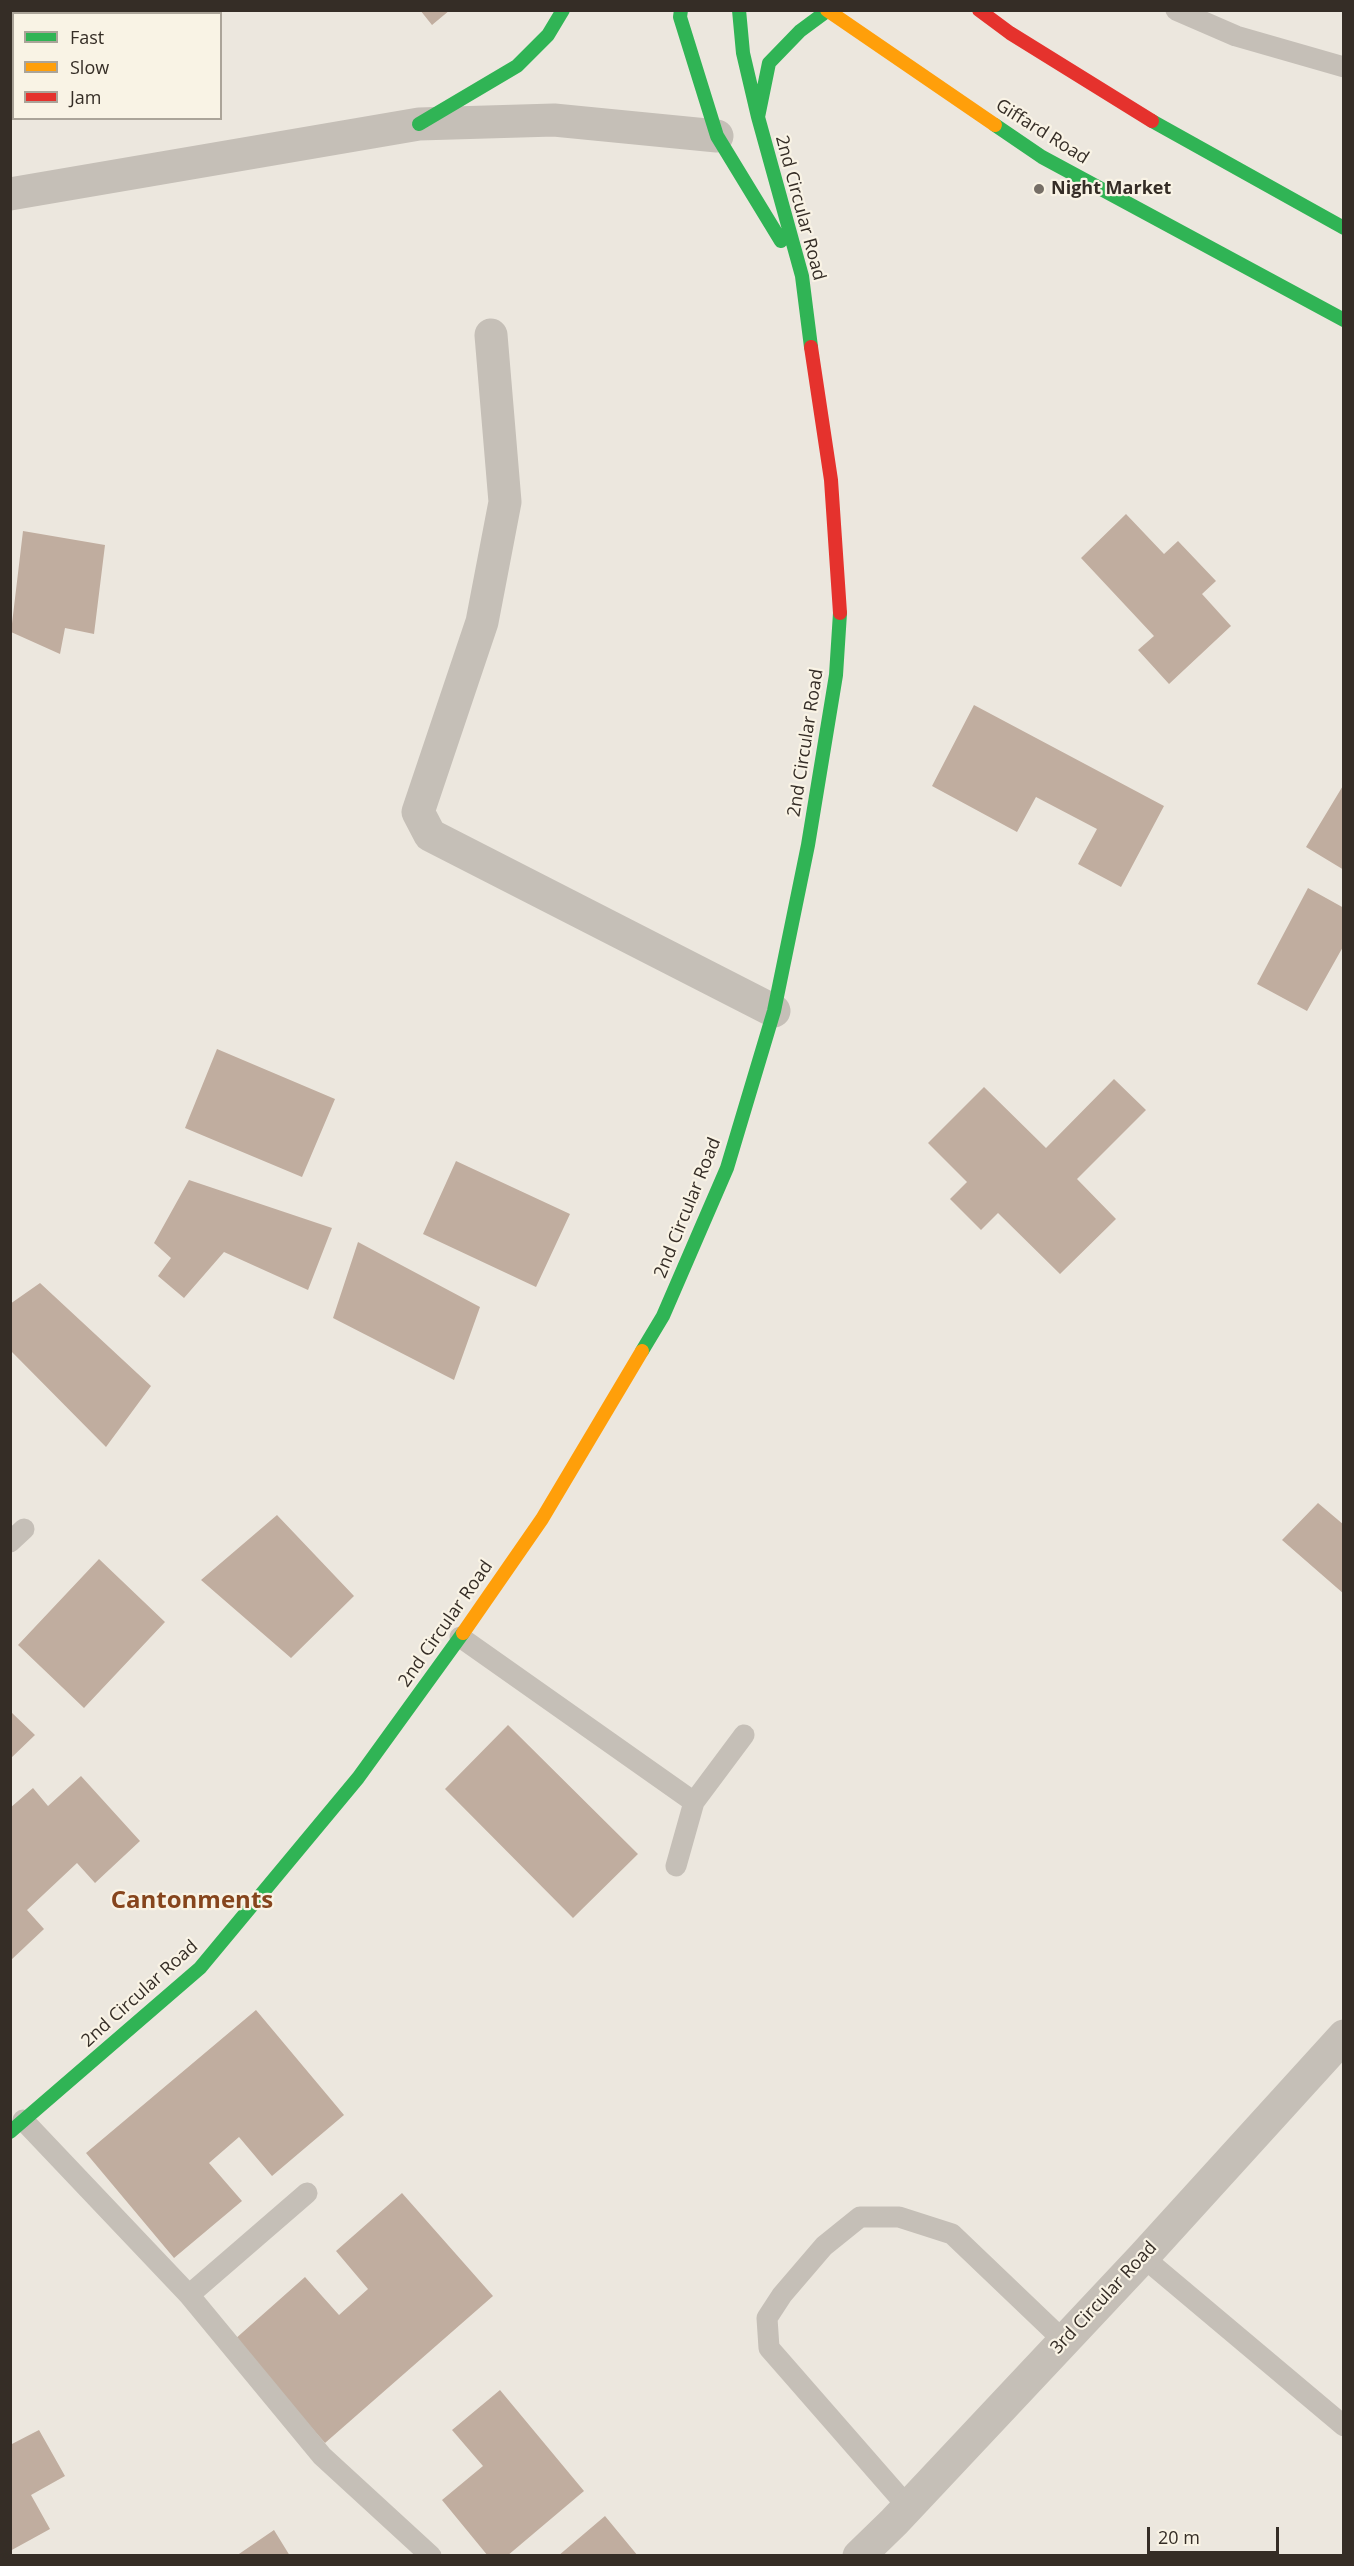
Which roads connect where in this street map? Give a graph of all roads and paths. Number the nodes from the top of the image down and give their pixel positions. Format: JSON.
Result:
{"nodes":[{"id":1,"x":563,"y":10,"type":"edge"},
{"id":2,"x":681,"y":10,"type":"edge"},
{"id":3,"x":739,"y":10,"type":"edge"},
{"id":4,"x":979,"y":10,"type":"edge"},
{"id":5,"x":1176,"y":10,"type":"edge"},
{"id":6,"x":827,"y":11,"type":"edge"},
{"id":7,"x":1344,"y":67,"type":"edge"},
{"id":8,"x":758,"y":117,"type":"junction"},
{"id":9,"x":419,"y":124,"type":"junction"},
{"id":10,"x":717,"y":136,"type":"junction"},
{"id":11,"x":10,"y":194,"type":"edge"},
{"id":12,"x":1344,"y":228,"type":"edge"},
{"id":13,"x":802,"y":276,"type":"junction"},
{"id":14,"x":1344,"y":321,"type":"edge"},
{"id":15,"x":491,"y":335,"type":"dead end"},
{"id":16,"x":774,"y":1011,"type":"junction"},
{"id":17,"x":460,"y":1637,"type":"junction"},
{"id":18,"x":744,"y":1735,"type":"dead end"},
{"id":19,"x":694,"y":1802,"type":"junction"},
{"id":20,"x":676,"y":1866,"type":"dead end"},
{"id":21,"x":1344,"y":2036,"type":"edge"},
{"id":22,"x":17,"y":2126,"type":"edge"},
{"id":23,"x":307,"y":2193,"type":"dead end"},
{"id":24,"x":1143,"y":2257,"type":"junction"},
{"id":25,"x":189,"y":2295,"type":"junction"},
{"id":26,"x":1064,"y":2341,"type":"junction"},
{"id":27,"x":1344,"y":2426,"type":"edge"},
{"id":28,"x":908,"y":2507,"type":"junction"},
{"id":29,"x":431,"y":2556,"type":"edge"},
{"id":30,"x":859,"y":2556,"type":"edge"}],
"edges":[{"from":1,"to":9,"type":"street"},
{"from":2,"to":10,"type":"street"},
{"from":3,"to":8,"type":"street","name":"2nd Circular Road"},
{"from":4,"to":12,"type":"street"},
{"from":5,"to":7,"type":"lane"},
{"from":6,"to":8,"type":"street"},
{"from":6,"to":14,"type":"street","name":"Giffard Road"},
{"from":8,"to":13,"type":"street","name":"2nd Circular Road"},
{"from":9,"to":10,"type":"street"},
{"from":9,"to":11,"type":"street"},
{"from":10,"to":13,"type":"street"},
{"from":13,"to":16,"type":"street","name":"2nd Circular Road"},
{"from":15,"to":16,"type":"street"},
{"from":16,"to":17,"type":"street","name":"2nd Circular Road"},
{"from":17,"to":19,"type":"lane"},
{"from":17,"to":22,"type":"street","name":"2nd Circular Road"},
{"from":18,"to":19,"type":"lane"},
{"from":19,"to":20,"type":"lane"},
{"from":21,"to":24,"type":"street","name":"3rd Circular Road"},
{"from":22,"to":25,"type":"lane"},
{"from":23,"to":25,"type":"lane"},
{"from":24,"to":26,"type":"street","name":"3rd Circular Road"},
{"from":24,"to":27,"type":"lane"},
{"from":25,"to":29,"type":"lane"},
{"from":26,"to":28,"type":"street","name":"3rd Circular Road"},
{"from":26,"to":28,"type":"lane"},
{"from":28,"to":30,"type":"street","name":"3rd Circular Road"}]}
